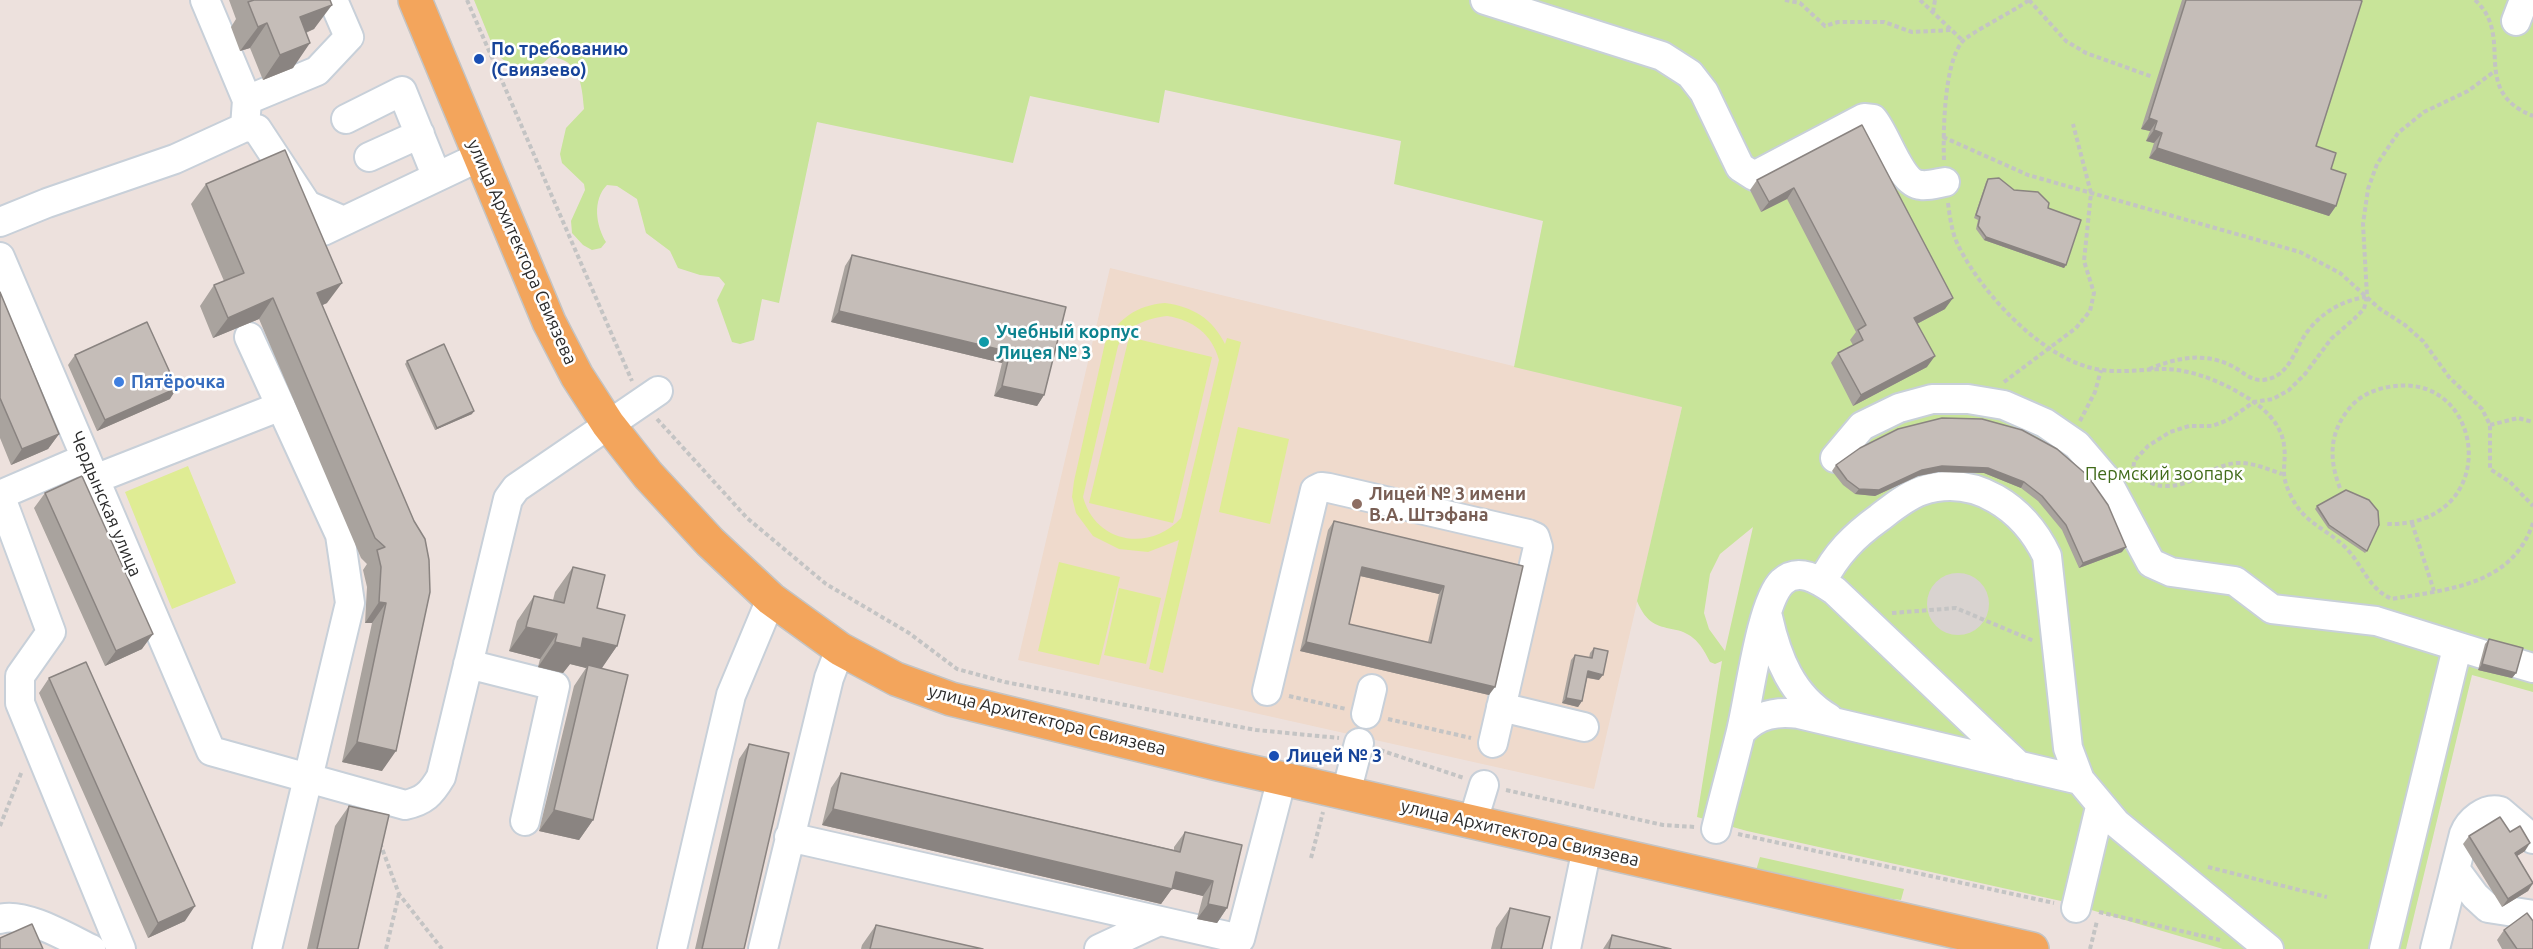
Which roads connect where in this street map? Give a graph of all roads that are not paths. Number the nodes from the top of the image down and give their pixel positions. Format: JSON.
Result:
{"nodes":[{"id":1,"x":205,"y":0,"type":"edge"},
{"id":2,"x":333,"y":0,"type":"edge"},
{"id":3,"x":415,"y":0,"type":"edge"},
{"id":4,"x":1485,"y":0,"type":"edge"},
{"id":5,"x":246,"y":113,"type":"junction"},
{"id":6,"x":346,"y":119,"type":"dead end"},
{"id":7,"x":420,"y":134,"type":"junction"},
{"id":8,"x":479,"y":157,"type":"junction"},
{"id":9,"x":369,"y":158,"type":"dead end"},
{"id":10,"x":436,"y":175,"type":"junction"},
{"id":11,"x":1945,"y":182,"type":"road end"},
{"id":12,"x":0,"y":222,"type":"edge"},
{"id":13,"x":0,"y":258,"type":"edge"},
{"id":14,"x":249,"y":337,"type":"edge"},
{"id":15,"x":649,"y":396,"type":"road end"},
{"id":16,"x":280,"y":406,"type":"junction"},
{"id":17,"x":608,"y":424,"type":"junction"},
{"id":18,"x":1835,"y":458,"type":"dead end"},
{"id":19,"x":90,"y":468,"type":"junction"},
{"id":20,"x":0,"y":495,"type":"edge"},
{"id":21,"x":1822,"y":582,"type":"junction"},
{"id":22,"x":771,"y":599,"type":"junction"},
{"id":23,"x":1767,"y":613,"type":"junction"},
{"id":24,"x":840,"y":649,"type":"junction"},
{"id":25,"x":468,"y":664,"type":"junction"},
{"id":26,"x":1267,"y":691,"type":"dead end"},
{"id":27,"x":1501,"y":707,"type":"junction"},
{"id":28,"x":1838,"y":724,"type":"junction"},
{"id":29,"x":1584,"y":727,"type":"dead end"},
{"id":30,"x":1742,"y":731,"type":"junction"},
{"id":31,"x":1359,"y":743,"type":"road end"},
{"id":32,"x":1493,"y":743,"type":"dead end"},
{"id":33,"x":2019,"y":766,"type":"junction"},
{"id":34,"x":1282,"y":778,"type":"junction"},
{"id":35,"x":306,"y":779,"type":"junction"},
{"id":36,"x":2080,"y":780,"type":"junction"},
{"id":37,"x":1484,"y":785,"type":"road end"},
{"id":38,"x":1335,"y":799,"type":"junction"},
{"id":39,"x":2100,"y":807,"type":"junction"},
{"id":40,"x":525,"y":821,"type":"dead end"},
{"id":41,"x":1473,"y":821,"type":"junction"},
{"id":42,"x":1716,"y":829,"type":"road end"},
{"id":43,"x":789,"y":837,"type":"junction"},
{"id":44,"x":2533,"y":838,"type":"edge"},
{"id":45,"x":1587,"y":848,"type":"junction"},
{"id":46,"x":2455,"y":869,"type":"junction"},
{"id":47,"x":2088,"y":910,"type":"road end"},
{"id":48,"x":2533,"y":915,"type":"edge"},
{"id":49,"x":0,"y":919,"type":"edge"},
{"id":50,"x":1159,"y":921,"type":"junction"},
{"id":51,"x":1240,"y":944,"type":"edge"},
{"id":52,"x":91,"y":949,"type":"edge"},
{"id":53,"x":121,"y":949,"type":"edge"},
{"id":54,"x":267,"y":949,"type":"edge"},
{"id":55,"x":672,"y":949,"type":"edge"},
{"id":56,"x":763,"y":949,"type":"edge"},
{"id":57,"x":1099,"y":949,"type":"edge"},
{"id":58,"x":1566,"y":949,"type":"edge"},
{"id":59,"x":2032,"y":949,"type":"edge"},
{"id":60,"x":2269,"y":949,"type":"edge"},
{"id":61,"x":2384,"y":949,"type":"edge"},
{"id":62,"x":2435,"y":949,"type":"edge"}],
"edges":[{"from":1,"to":5,"type":"street"},
{"from":2,"to":5,"type":"street"},
{"from":3,"to":8,"type":"main road","name":"улица Архитектора Свиязева"},
{"from":4,"to":11,"type":"street"},
{"from":5,"to":10,"type":"street"},
{"from":5,"to":12,"type":"street"},
{"from":6,"to":7,"type":"street"},
{"from":7,"to":9,"type":"street"},
{"from":7,"to":10,"type":"street"},
{"from":8,"to":10,"type":"street"},
{"from":8,"to":17,"type":"main road","name":"улица Архитектора Свиязева"},
{"from":13,"to":19,"type":"street","name":"Чердынская улица"},
{"from":14,"to":16,"type":"street"},
{"from":15,"to":17,"type":"street"},
{"from":16,"to":19,"type":"street"},
{"from":16,"to":35,"type":"street"},
{"from":17,"to":22,"type":"main road","name":"улица Архитектора Свиязева"},
{"from":17,"to":25,"type":"street"},
{"from":18,"to":61,"type":"street"},
{"from":19,"to":20,"type":"street"},
{"from":19,"to":35,"type":"street","name":"Чердынская улица"},
{"from":20,"to":53,"type":"street"},
{"from":21,"to":23,"type":"street"},
{"from":21,"to":33,"type":"street"},
{"from":21,"to":36,"type":"street"},
{"from":22,"to":24,"type":"main road","name":"улица Архитектора Свиязева"},
{"from":22,"to":55,"type":"street"},
{"from":23,"to":28,"type":"street"},
{"from":23,"to":30,"type":"street"},
{"from":24,"to":34,"type":"main road","name":"улица Архитектора Свиязева"},
{"from":24,"to":43,"type":"street"},
{"from":25,"to":35,"type":"street"},
{"from":25,"to":40,"type":"street"},
{"from":26,"to":27,"type":"street"},
{"from":27,"to":29,"type":"street"},
{"from":27,"to":32,"type":"street"},
{"from":28,"to":30,"type":"street"},
{"from":28,"to":33,"type":"street"},
{"from":30,"to":42,"type":"street"},
{"from":31,"to":38,"type":"street"},
{"from":33,"to":36,"type":"street"},
{"from":34,"to":38,"type":"main road","name":"улица Архитектора Свиязева"},
{"from":34,"to":51,"type":"street"},
{"from":35,"to":54,"type":"street"},
{"from":36,"to":39,"type":"street"},
{"from":37,"to":41,"type":"street"},
{"from":38,"to":41,"type":"main road","name":"улица Архитектора Свиязева"},
{"from":39,"to":47,"type":"street"},
{"from":39,"to":60,"type":"street"},
{"from":41,"to":45,"type":"main road","name":"улица Архитектора Свиязева"},
{"from":43,"to":50,"type":"street"},
{"from":43,"to":56,"type":"street"},
{"from":44,"to":46,"type":"street"},
{"from":45,"to":58,"type":"street"},
{"from":45,"to":59,"type":"main road","name":"улица Архитектора Свиязева"},
{"from":46,"to":48,"type":"street"},
{"from":46,"to":62,"type":"street"},
{"from":49,"to":52,"type":"street"},
{"from":50,"to":51,"type":"street"},
{"from":50,"to":57,"type":"street"}]}
